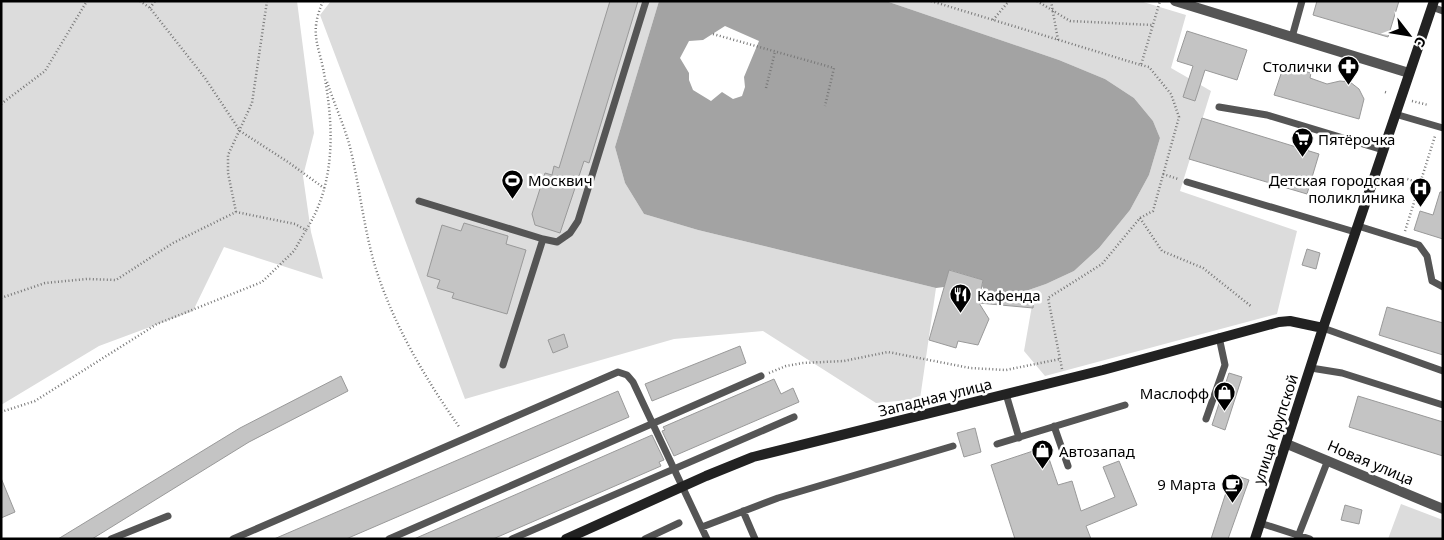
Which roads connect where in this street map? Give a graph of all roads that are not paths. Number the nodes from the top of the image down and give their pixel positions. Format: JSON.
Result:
{"nodes":[{"id":1,"x":646,"y":1,"type":"edge"},
{"id":2,"x":1175,"y":1,"type":"edge"},
{"id":3,"x":1302,"y":1,"type":"edge"},
{"id":4,"x":1433,"y":4,"type":"edge"},
{"id":5,"x":1443,"y":11,"type":"edge"},
{"id":6,"x":1292,"y":37,"type":"junction"},
{"id":7,"x":1409,"y":73,"type":"junction"},
{"id":8,"x":1219,"y":107,"type":"dead end"},
{"id":9,"x":1395,"y":114,"type":"junction"},
{"id":10,"x":1440,"y":128,"type":"edge"},
{"id":11,"x":1383,"y":150,"type":"junction"},
{"id":12,"x":1187,"y":182,"type":"road end"},
{"id":13,"x":419,"y":200,"type":"dead end"},
{"id":14,"x":1356,"y":229,"type":"junction"},
{"id":15,"x":543,"y":239,"type":"junction"},
{"id":16,"x":1443,"y":287,"type":"edge"},
{"id":17,"x":1323,"y":328,"type":"junction"},
{"id":18,"x":1220,"y":338,"type":"junction"},
{"id":19,"x":503,"y":365,"type":"dead end"},
{"id":20,"x":1311,"y":368,"type":"junction"},
{"id":21,"x":1443,"y":371,"type":"edge"},
{"id":22,"x":761,"y":376,"type":"road end"},
{"id":23,"x":1006,"y":394,"type":"junction"},
{"id":24,"x":1125,"y":405,"type":"dead end"},
{"id":25,"x":1443,"y":405,"type":"edge"},
{"id":26,"x":794,"y":417,"type":"dead end"},
{"id":27,"x":1206,"y":419,"type":"dead end"},
{"id":28,"x":652,"y":425,"type":"junction"},
{"id":29,"x":1054,"y":426,"type":"junction"},
{"id":30,"x":1019,"y":438,"type":"junction"},
{"id":31,"x":997,"y":444,"type":"dead end"},
{"id":32,"x":1287,"y":444,"type":"junction"},
{"id":33,"x":953,"y":446,"type":"dead end"},
{"id":34,"x":1328,"y":460,"type":"junction"},
{"id":35,"x":1068,"y":466,"type":"dead end"},
{"id":36,"x":673,"y":468,"type":"junction"},
{"id":37,"x":682,"y":486,"type":"junction"},
{"id":38,"x":1443,"y":509,"type":"edge"},
{"id":39,"x":743,"y":512,"type":"junction"},
{"id":40,"x":168,"y":516,"type":"dead end"},
{"id":41,"x":1260,"y":523,"type":"junction"},
{"id":42,"x":680,"y":524,"type":"dead end"},
{"id":43,"x":702,"y":527,"type":"junction"},
{"id":44,"x":1297,"y":537,"type":"edge"},
{"id":45,"x":112,"y":539,"type":"edge"},
{"id":46,"x":233,"y":539,"type":"edge"},
{"id":47,"x":389,"y":539,"type":"edge"},
{"id":48,"x":512,"y":539,"type":"edge"},
{"id":49,"x":566,"y":539,"type":"edge"},
{"id":50,"x":645,"y":539,"type":"edge"},
{"id":51,"x":707,"y":539,"type":"edge"},
{"id":52,"x":754,"y":539,"type":"edge"},
{"id":53,"x":1255,"y":539,"type":"edge"},
{"id":54,"x":1310,"y":539,"type":"edge"}],
"edges":[{"from":1,"to":15,"type":"lane"},
{"from":2,"to":6,"type":"street"},
{"from":3,"to":6,"type":"lane"},
{"from":4,"to":5,"type":"lane"},
{"from":4,"to":7,"type":"street","name":"улица Крупской"},
{"from":6,"to":7,"type":"street"},
{"from":7,"to":9,"type":"street","name":"улица Крупской"},
{"from":8,"to":11,"type":"lane"},
{"from":9,"to":10,"type":"lane"},
{"from":9,"to":11,"type":"street","name":"улица Крупской"},
{"from":11,"to":14,"type":"street","name":"улица Крупской"},
{"from":12,"to":14,"type":"lane"},
{"from":13,"to":15,"type":"lane"},
{"from":14,"to":16,"type":"lane"},
{"from":14,"to":17,"type":"street","name":"улица Крупской"},
{"from":15,"to":19,"type":"lane"},
{"from":17,"to":18,"type":"street","name":"Западная улица"},
{"from":17,"to":20,"type":"street","name":"улица Крупской"},
{"from":17,"to":21,"type":"lane"},
{"from":18,"to":23,"type":"street","name":"Западная улица"},
{"from":18,"to":27,"type":"lane"},
{"from":20,"to":25,"type":"lane"},
{"from":20,"to":32,"type":"street","name":"улица Крупской"},
{"from":22,"to":28,"type":"lane"},
{"from":23,"to":30,"type":"lane"},
{"from":23,"to":37,"type":"street","name":"Западная улица"},
{"from":24,"to":29,"type":"lane"},
{"from":26,"to":36,"type":"lane"},
{"from":28,"to":36,"type":"lane"},
{"from":28,"to":46,"type":"lane"},
{"from":28,"to":47,"type":"lane"},
{"from":29,"to":30,"type":"lane"},
{"from":29,"to":35,"type":"lane"},
{"from":30,"to":31,"type":"lane"},
{"from":32,"to":34,"type":"street","name":"Новая улица"},
{"from":32,"to":41,"type":"street","name":"улица Крупской"},
{"from":33,"to":39,"type":"lane"},
{"from":34,"to":38,"type":"street","name":"Новая улица"},
{"from":34,"to":44,"type":"lane"},
{"from":36,"to":37,"type":"lane"},
{"from":36,"to":48,"type":"lane"},
{"from":37,"to":43,"type":"lane"},
{"from":37,"to":49,"type":"street","name":"Западная улица"},
{"from":39,"to":43,"type":"lane"},
{"from":39,"to":52,"type":"lane"},
{"from":40,"to":45,"type":"lane"},
{"from":41,"to":44,"type":"lane"},
{"from":41,"to":53,"type":"street","name":"улица Крупской"},
{"from":42,"to":50,"type":"lane"},
{"from":43,"to":51,"type":"lane"},
{"from":44,"to":54,"type":"lane"}]}
